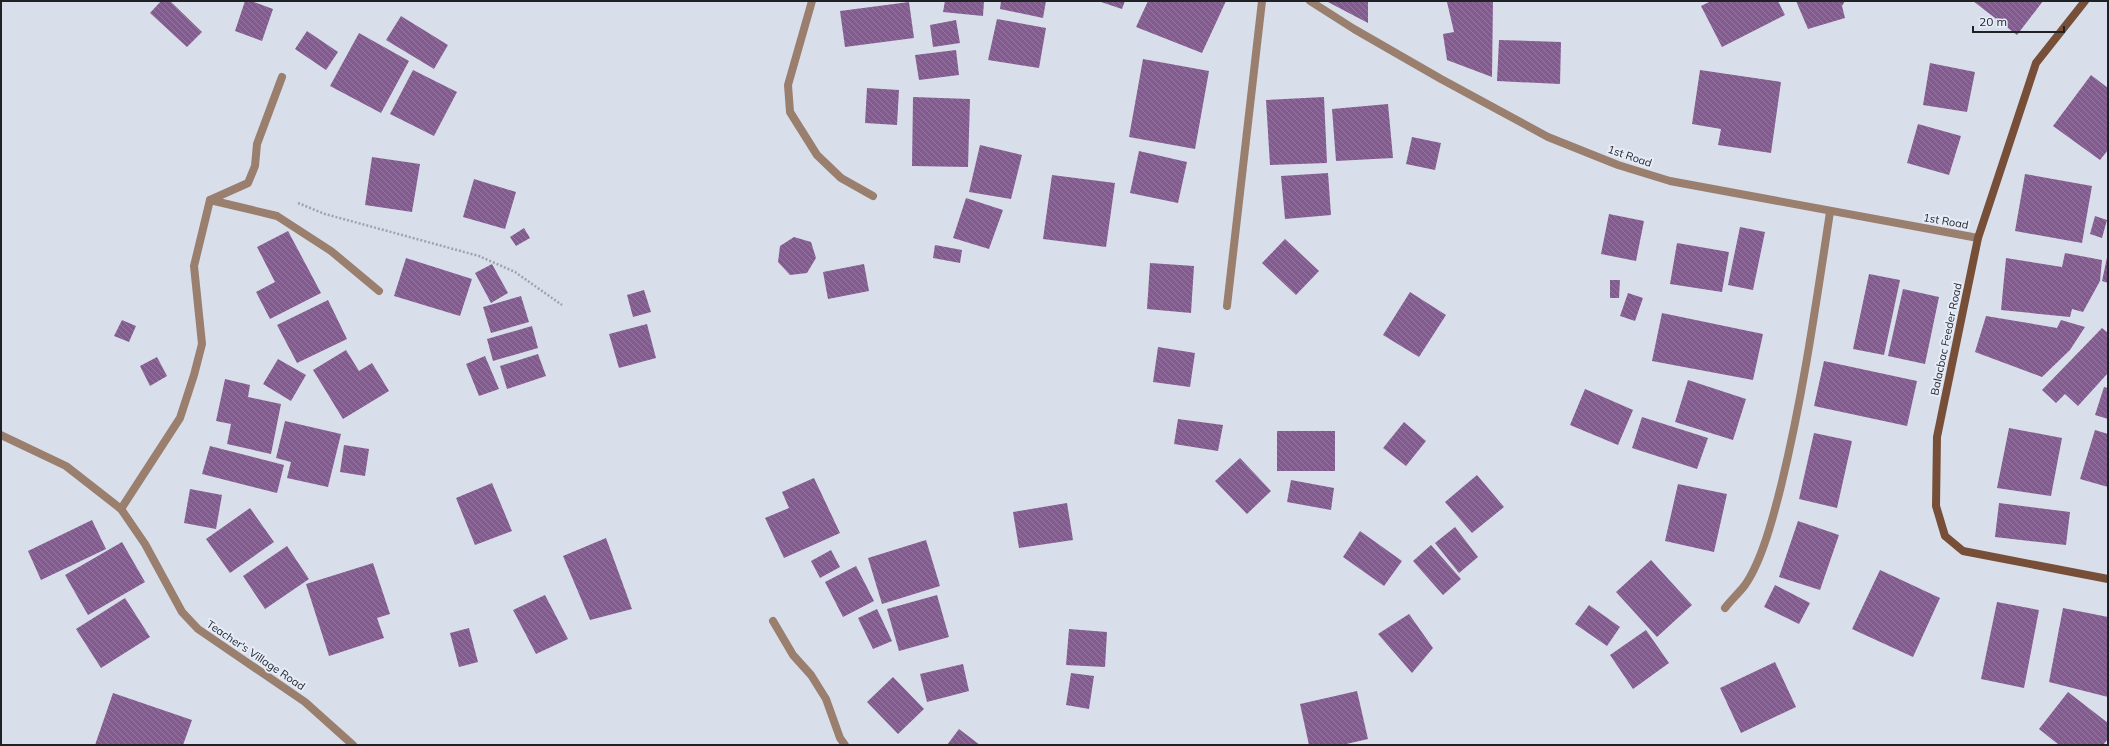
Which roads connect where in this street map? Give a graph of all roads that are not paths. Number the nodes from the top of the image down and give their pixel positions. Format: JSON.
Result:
{"nodes":[{"id":1,"x":812,"y":1,"type":"edge"},
{"id":2,"x":1262,"y":1,"type":"edge"},
{"id":3,"x":1310,"y":1,"type":"edge"},
{"id":4,"x":2085,"y":1,"type":"edge"},
{"id":5,"x":282,"y":77,"type":"dead end"},
{"id":6,"x":873,"y":196,"type":"dead end"},
{"id":7,"x":210,"y":200,"type":"junction"},
{"id":8,"x":1830,"y":212,"type":"junction"},
{"id":9,"x":1978,"y":238,"type":"junction"},
{"id":10,"x":379,"y":291,"type":"dead end"},
{"id":11,"x":1227,"y":306,"type":"dead end"},
{"id":12,"x":1,"y":435,"type":"edge"},
{"id":13,"x":121,"y":509,"type":"junction"},
{"id":14,"x":2108,"y":578,"type":"edge"},
{"id":15,"x":1725,"y":608,"type":"dead end"},
{"id":16,"x":773,"y":621,"type":"dead end"},
{"id":17,"x":354,"y":745,"type":"edge"},
{"id":18,"x":845,"y":745,"type":"edge"}],
"edges":[{"from":1,"to":6,"type":"street"},
{"from":2,"to":11,"type":"street"},
{"from":3,"to":8,"type":"street","name":"1st Road"},
{"from":4,"to":9,"type":"main road","name":"Balacbac Feeder Road"},
{"from":5,"to":7,"type":"street"},
{"from":7,"to":10,"type":"street"},
{"from":7,"to":13,"type":"street"},
{"from":8,"to":9,"type":"street","name":"1st Road"},
{"from":8,"to":15,"type":"street"},
{"from":9,"to":14,"type":"main road","name":"Balacbac Feeder Road"},
{"from":12,"to":13,"type":"street","name":"Teacher's Village Road"},
{"from":13,"to":17,"type":"street","name":"Teacher's Village Road"},
{"from":16,"to":18,"type":"street"}]}
